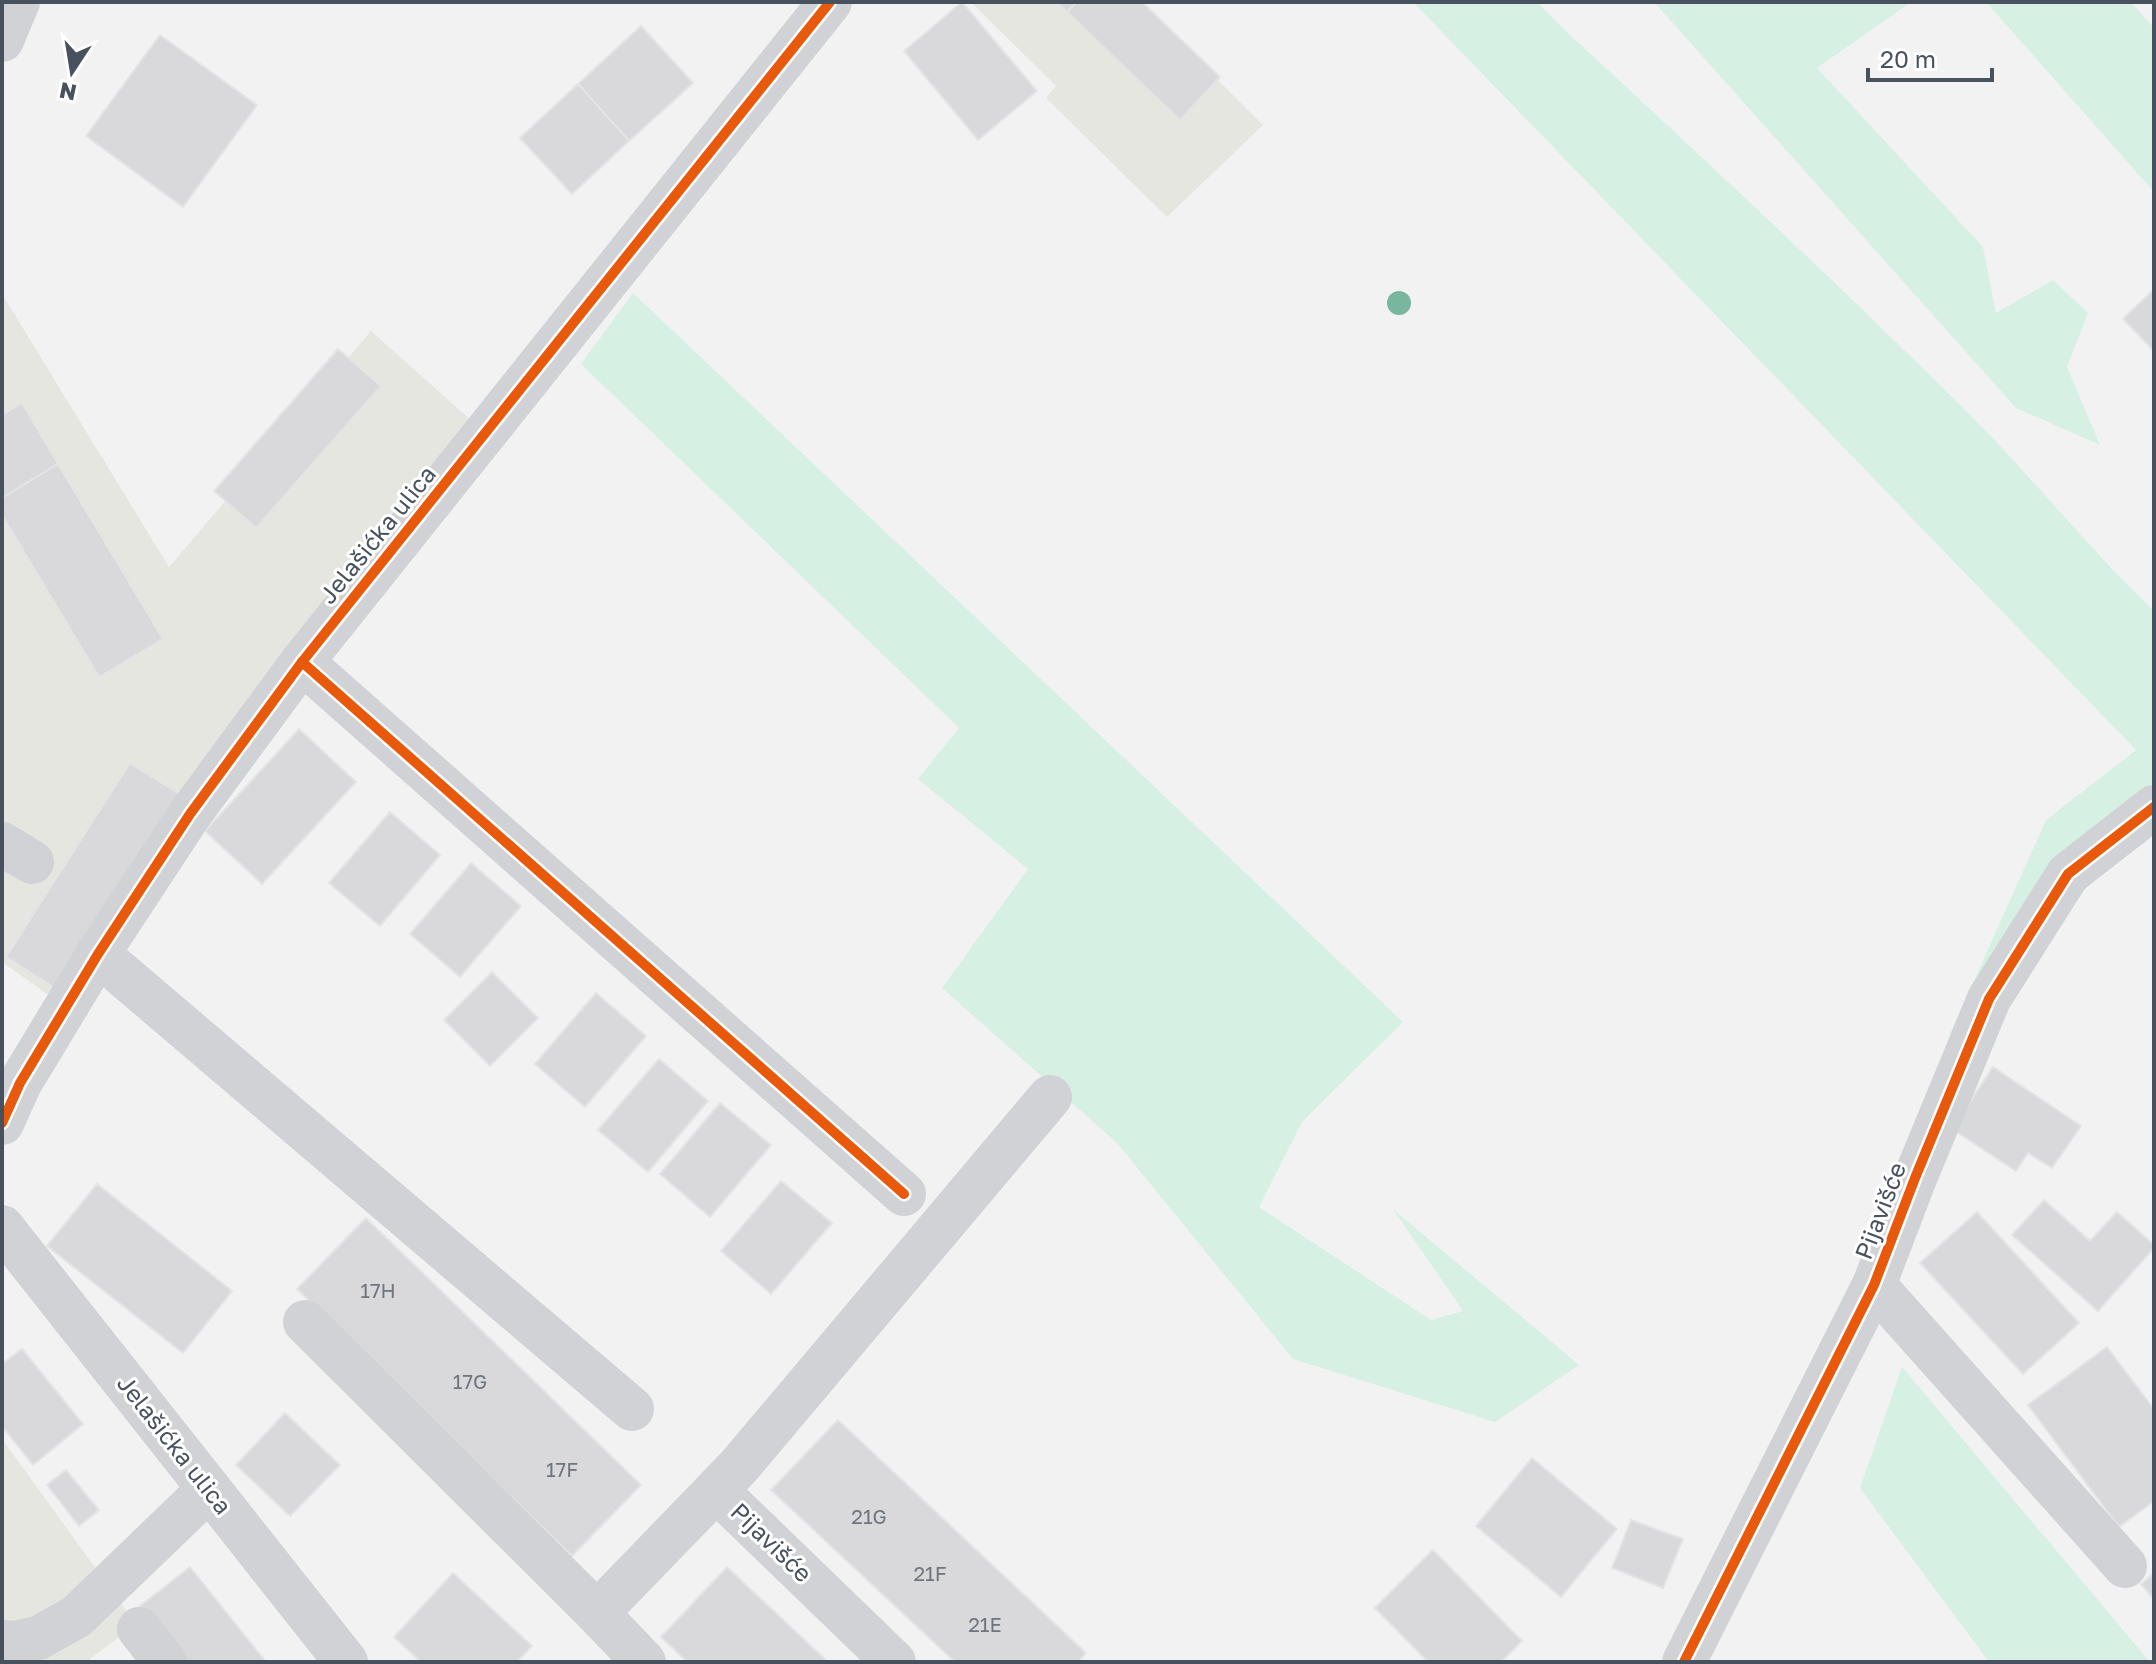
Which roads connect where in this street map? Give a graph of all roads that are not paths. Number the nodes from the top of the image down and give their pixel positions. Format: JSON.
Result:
{"nodes":[{"id":1,"x":18,"y":2,"type":"edge"},
{"id":2,"x":830,"y":2,"type":"edge"},
{"id":3,"x":2,"y":40,"type":"edge"},
{"id":4,"x":302,"y":662,"type":"junction"},
{"id":5,"x":2154,"y":807,"type":"edge"},
{"id":6,"x":98,"y":954,"type":"junction"},
{"id":7,"x":1050,"y":1097,"type":"dead end"},
{"id":8,"x":2,"y":1123,"type":"edge"},
{"id":9,"x":904,"y":1194,"type":"dead end"},
{"id":10,"x":2,"y":1227,"type":"edge"},
{"id":11,"x":1874,"y":1285,"type":"junction"},
{"id":12,"x":305,"y":1322,"type":"dead end"},
{"id":13,"x":632,"y":1409,"type":"dead end"},
{"id":14,"x":209,"y":1489,"type":"junction"},
{"id":15,"x":716,"y":1490,"type":"junction"},
{"id":16,"x":2125,"y":1566,"type":"dead end"},
{"id":17,"x":597,"y":1613,"type":"junction"},
{"id":18,"x":2,"y":1642,"type":"edge"},
{"id":19,"x":346,"y":1662,"type":"edge"},
{"id":20,"x":644,"y":1662,"type":"edge"},
{"id":21,"x":894,"y":1662,"type":"edge"},
{"id":22,"x":1684,"y":1662,"type":"edge"}],
"edges":[{"from":1,"to":3,"type":"street"},
{"from":2,"to":4,"type":"street","name":"Jelašićka ulica"},
{"from":4,"to":6,"type":"street","name":"Jelašićka ulica"},
{"from":4,"to":9,"type":"street"},
{"from":5,"to":11,"type":"street","name":"Pijavišće"},
{"from":6,"to":8,"type":"street","name":"Jelašićka ulica"},
{"from":6,"to":13,"type":"street"},
{"from":7,"to":15,"type":"street"},
{"from":10,"to":14,"type":"street","name":"Jelašićka ulica"},
{"from":11,"to":16,"type":"street","name":"Pijavišće"},
{"from":11,"to":22,"type":"street","name":"Pijavišće"},
{"from":12,"to":17,"type":"street"},
{"from":14,"to":18,"type":"street"},
{"from":14,"to":19,"type":"street","name":"Jelašićka ulica"},
{"from":15,"to":17,"type":"street","name":"Pijavišće"},
{"from":15,"to":21,"type":"street","name":"Pijavišće"},
{"from":17,"to":20,"type":"street"}]}
